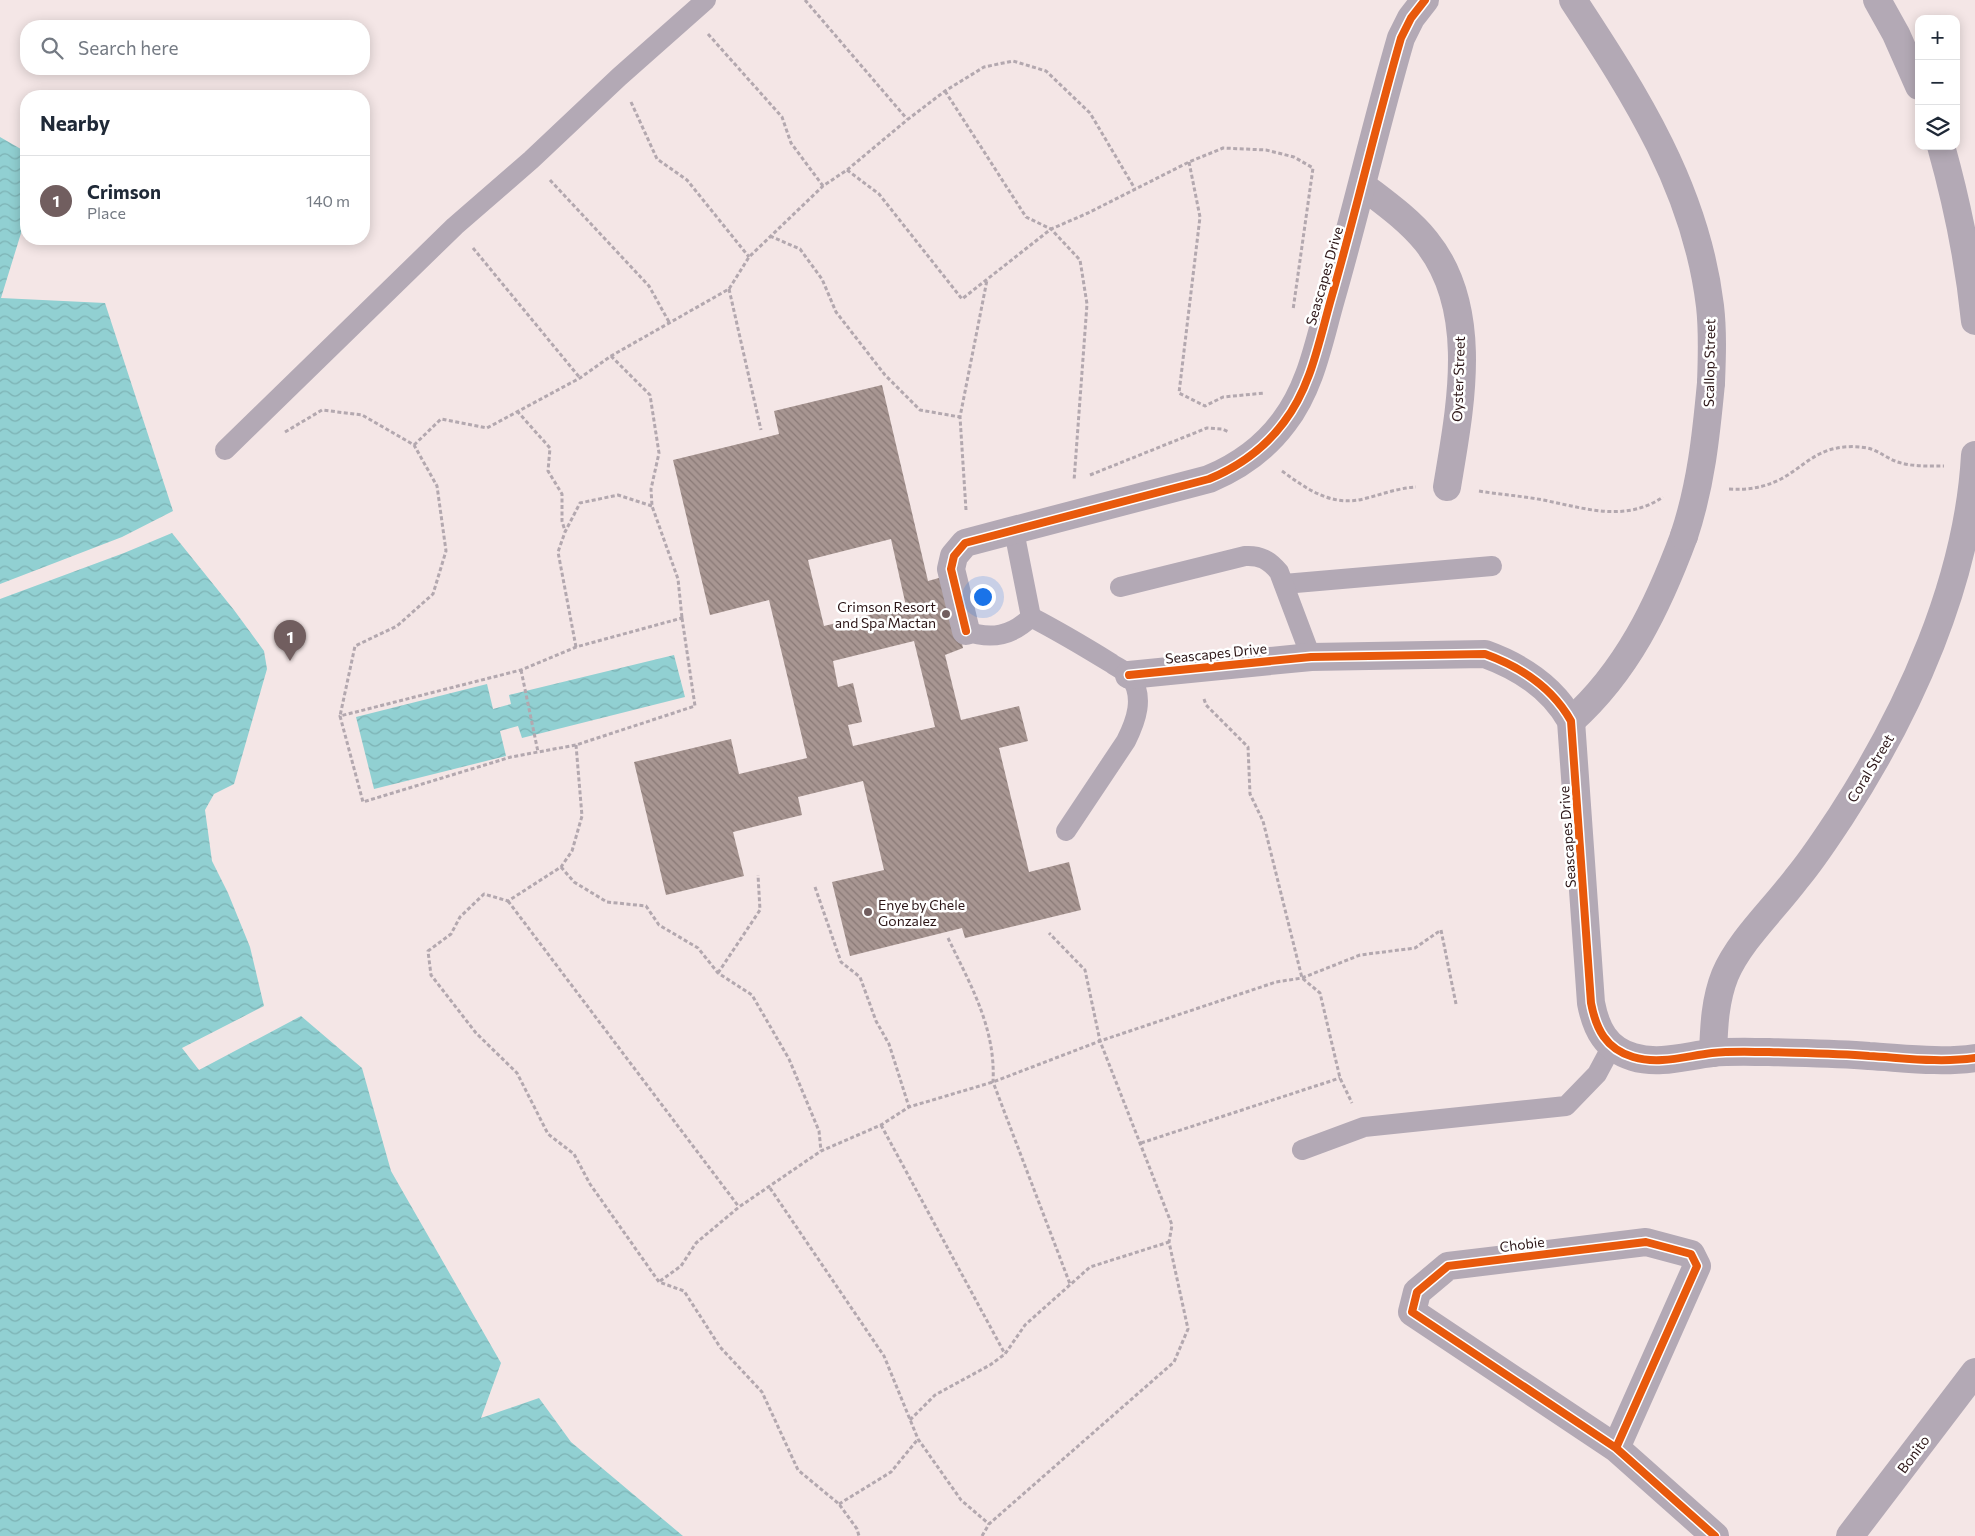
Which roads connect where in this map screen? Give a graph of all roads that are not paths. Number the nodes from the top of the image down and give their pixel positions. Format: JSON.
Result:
{"nodes":[{"id":1,"x":706,"y":0,"type":"edge"},
{"id":2,"x":1425,"y":0,"type":"edge"},
{"id":3,"x":1573,"y":0,"type":"edge"},
{"id":4,"x":1877,"y":0,"type":"edge"},
{"id":5,"x":1915,"y":77,"type":"edge"},
{"id":6,"x":1941,"y":150,"type":"edge"},
{"id":7,"x":1363,"y":186,"type":"junction"},
{"id":8,"x":1975,"y":321,"type":"edge"},
{"id":9,"x":225,"y":450,"type":"dead end"},
{"id":10,"x":1975,"y":455,"type":"edge"},
{"id":11,"x":1974,"y":467,"type":"edge"},
{"id":12,"x":1447,"y":487,"type":"dead end"},
{"id":13,"x":1014,"y":532,"type":"junction"},
{"id":14,"x":1492,"y":566,"type":"dead end"},
{"id":15,"x":1284,"y":584,"type":"junction"},
{"id":16,"x":1120,"y":587,"type":"dead end"},
{"id":17,"x":1031,"y":616,"type":"junction"},
{"id":18,"x":966,"y":631,"type":"joint"},
{"id":19,"x":1311,"y":657,"type":"junction"},
{"id":20,"x":1129,"y":675,"type":"junction"},
{"id":21,"x":1571,"y":721,"type":"junction"},
{"id":22,"x":1066,"y":831,"type":"dead end"},
{"id":23,"x":1612,"y":1046,"type":"junction"},
{"id":24,"x":1713,"y":1053,"type":"junction"},
{"id":25,"x":1975,"y":1058,"type":"edge"},
{"id":26,"x":1302,"y":1150,"type":"dead end"},
{"id":27,"x":1975,"y":1372,"type":"edge"},
{"id":28,"x":1616,"y":1448,"type":"junction"},
{"id":29,"x":1714,"y":1536,"type":"edge"},
{"id":30,"x":1850,"y":1536,"type":"edge"}],
"edges":[{"from":1,"to":9,"type":"lane"},
{"from":2,"to":7,"type":"street","name":"Seascapes Drive"},
{"from":3,"to":21,"type":"street","name":"Scallop Street","bridge":true},
{"from":4,"to":5,"type":"street"},
{"from":6,"to":8,"type":"street"},
{"from":7,"to":12,"type":"street","name":"Oyster Street"},
{"from":7,"to":13,"type":"street","name":"Seascapes Drive"},
{"from":10,"to":11,"type":"street","name":"Coral Street"},
{"from":11,"to":24,"type":"street","name":"Coral Street"},
{"from":13,"to":17,"type":"lane"},
{"from":13,"to":18,"type":"street","name":"Seascapes Drive"},
{"from":14,"to":15,"type":"lane"},
{"from":15,"to":16,"type":"lane"},
{"from":15,"to":19,"type":"lane"},
{"from":17,"to":18,"type":"lane"},
{"from":17,"to":20,"type":"lane"},
{"from":19,"to":20,"type":"street","name":"Seascapes Drive"},
{"from":19,"to":21,"type":"street","name":"Seascapes Drive"},
{"from":20,"to":22,"type":"lane"},
{"from":21,"to":23,"type":"street","name":"Seascapes Drive"},
{"from":23,"to":24,"type":"street","name":"Seascapes Drive"},
{"from":23,"to":26,"type":"lane"},
{"from":24,"to":25,"type":"street","name":"Seascapes Drive"},
{"from":27,"to":30,"type":"street","name":"Bonito"},
{"from":28,"to":28,"type":"street","name":"Chobie"},
{"from":28,"to":29,"type":"street","name":"Chobie"}]}
